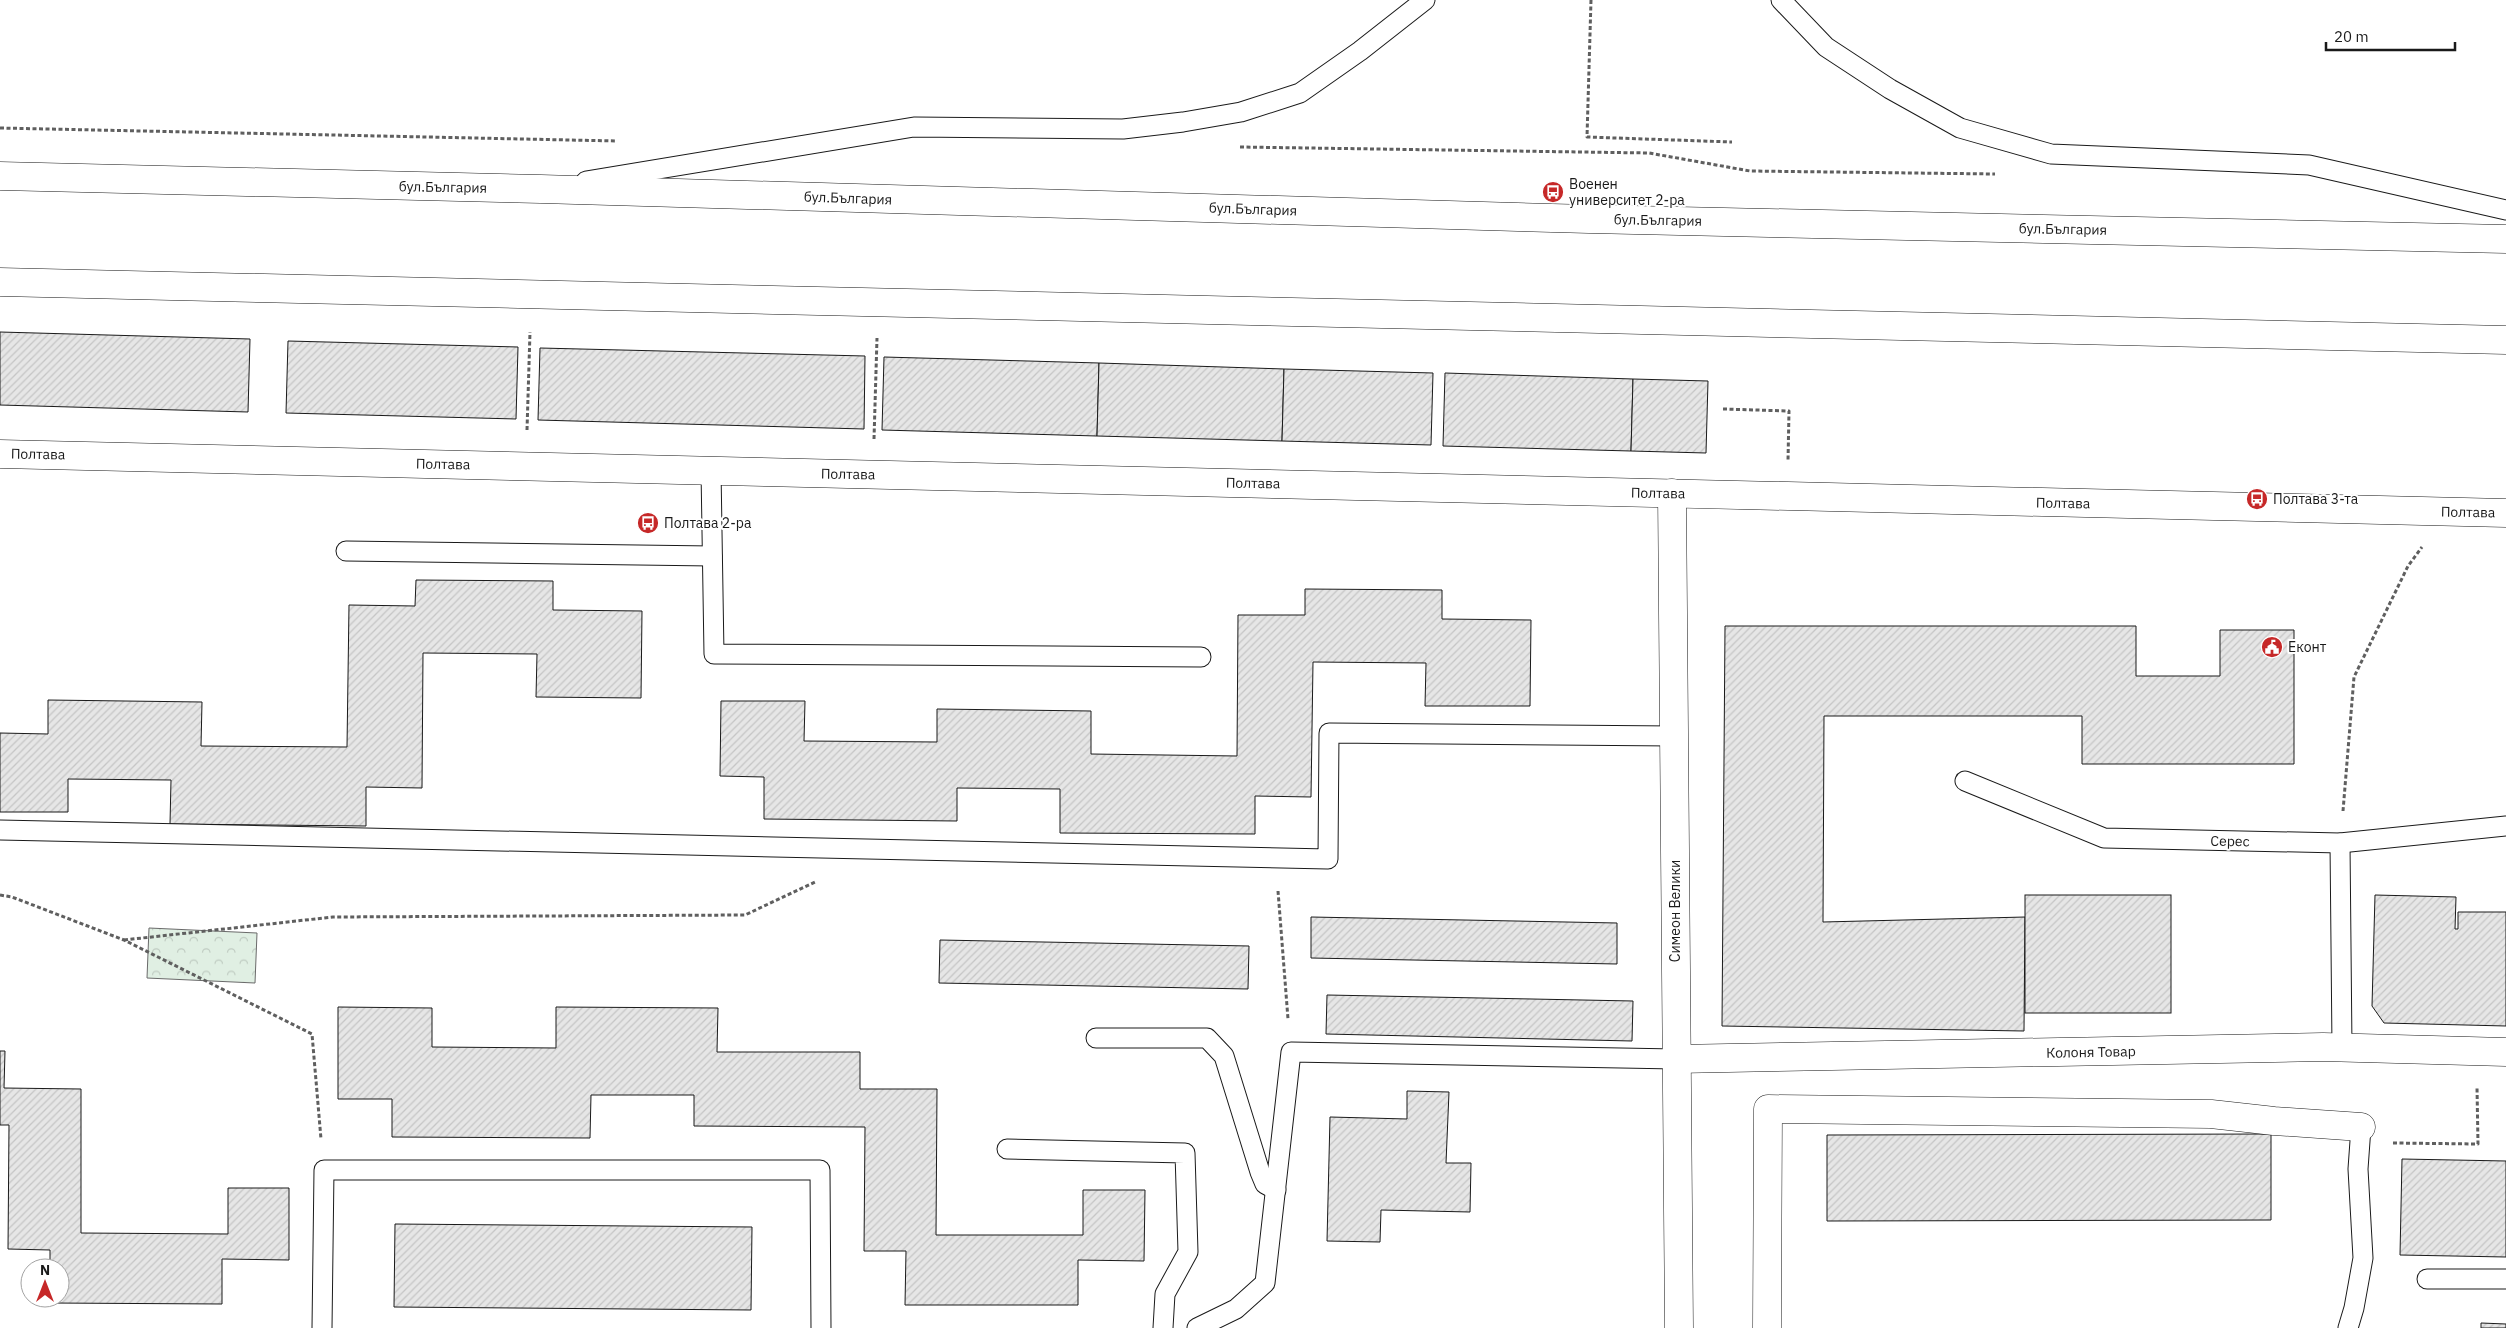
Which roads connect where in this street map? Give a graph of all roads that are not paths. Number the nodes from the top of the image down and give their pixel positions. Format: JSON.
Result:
{"nodes":[{"id":1,"x":1425,"y":0,"type":"edge"},
{"id":2,"x":1782,"y":0,"type":"edge"},
{"id":3,"x":0,"y":176,"type":"edge"},
{"id":4,"x":541,"y":189,"type":"junction"},
{"id":5,"x":2506,"y":210,"type":"edge"},
{"id":6,"x":2506,"y":239,"type":"edge"},
{"id":7,"x":0,"y":282,"type":"edge"},
{"id":8,"x":2506,"y":340,"type":"edge"},
{"id":9,"x":0,"y":454,"type":"edge"},
{"id":10,"x":711,"y":470,"type":"junction"},
{"id":11,"x":1672,"y":493,"type":"junction"},
{"id":12,"x":2506,"y":513,"type":"edge"},
{"id":13,"x":346,"y":551,"type":"dead end"},
{"id":14,"x":712,"y":556,"type":"junction"},
{"id":15,"x":1201,"y":657,"type":"dead end"},
{"id":16,"x":1674,"y":736,"type":"junction"},
{"id":17,"x":1965,"y":781,"type":"dead end"},
{"id":18,"x":2506,"y":826,"type":"edge"},
{"id":19,"x":0,"y":830,"type":"edge"},
{"id":20,"x":2340,"y":843,"type":"junction"},
{"id":21,"x":1096,"y":1038,"type":"dead end"},
{"id":22,"x":2342,"y":1048,"type":"junction"},
{"id":23,"x":2506,"y":1052,"type":"edge"},
{"id":24,"x":1676,"y":1059,"type":"junction"},
{"id":25,"x":2361,"y":1126,"type":"joint"},
{"id":26,"x":1007,"y":1149,"type":"dead end"},
{"id":27,"x":1276,"y":1190,"type":"junction"},
{"id":28,"x":2427,"y":1279,"type":"dead end"},
{"id":29,"x":2506,"y":1279,"type":"edge"},
{"id":30,"x":322,"y":1328,"type":"edge"},
{"id":31,"x":821,"y":1328,"type":"edge"},
{"id":32,"x":1163,"y":1328,"type":"edge"},
{"id":33,"x":1197,"y":1328,"type":"edge"},
{"id":34,"x":1679,"y":1328,"type":"edge"},
{"id":35,"x":1767,"y":1328,"type":"edge"},
{"id":36,"x":2348,"y":1328,"type":"edge"}],
"edges":[{"from":1,"to":4,"type":"lane"},
{"from":2,"to":5,"type":"lane"},
{"from":3,"to":4,"type":"street","name":"бул.България"},
{"from":4,"to":6,"type":"street","name":"бул.България"},
{"from":7,"to":8,"type":"street"},
{"from":9,"to":10,"type":"street","name":"Полтава"},
{"from":10,"to":11,"type":"street","name":"Полтава"},
{"from":10,"to":14,"type":"lane"},
{"from":11,"to":12,"type":"street","name":"Полтава"},
{"from":11,"to":16,"type":"street","name":"Симеон Велики"},
{"from":13,"to":14,"type":"lane"},
{"from":14,"to":15,"type":"lane"},
{"from":16,"to":19,"type":"lane"},
{"from":16,"to":24,"type":"street","name":"Симеон Велики"},
{"from":17,"to":20,"type":"lane","name":"Серес"},
{"from":18,"to":20,"type":"lane","name":"Серес"},
{"from":20,"to":22,"type":"lane"},
{"from":21,"to":27,"type":"lane"},
{"from":22,"to":23,"type":"street","name":"Колоня Товар"},
{"from":22,"to":24,"type":"street","name":"Колоня Товар"},
{"from":24,"to":27,"type":"lane"},
{"from":24,"to":34,"type":"street","name":"Симеон Велики"},
{"from":25,"to":35,"type":"street"},
{"from":25,"to":36,"type":"lane"},
{"from":26,"to":32,"type":"lane"},
{"from":27,"to":33,"type":"lane"},
{"from":28,"to":29,"type":"lane"},
{"from":30,"to":31,"type":"lane"}]}
